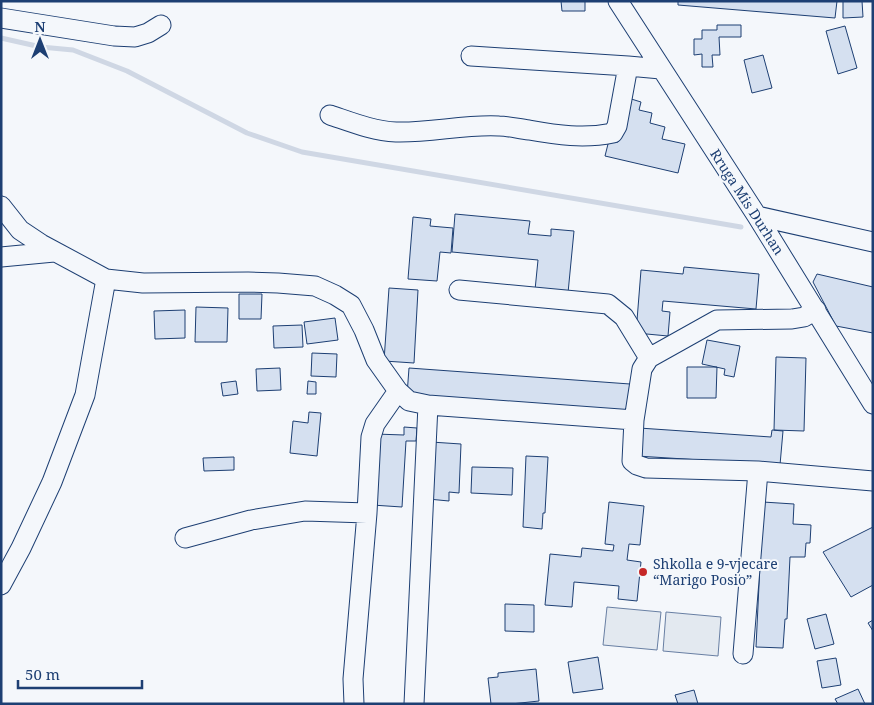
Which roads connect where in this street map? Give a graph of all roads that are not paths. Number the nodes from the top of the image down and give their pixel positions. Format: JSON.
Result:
{"nodes":[{"id":1,"x":618,"y":1,"type":"edge"},
{"id":2,"x":1,"y":18,"type":"edge"},
{"id":3,"x":161,"y":25,"type":"dead end"},
{"id":4,"x":471,"y":56,"type":"dead end"},
{"id":5,"x":628,"y":66,"type":"junction"},
{"id":6,"x":661,"y":69,"type":"junction"},
{"id":7,"x":330,"y":115,"type":"dead end"},
{"id":8,"x":1,"y":206,"type":"edge"},
{"id":9,"x":757,"y":216,"type":"junction"},
{"id":10,"x":873,"y":242,"type":"edge"},
{"id":11,"x":54,"y":252,"type":"junction"},
{"id":12,"x":1,"y":257,"type":"edge"},
{"id":13,"x":106,"y":279,"type":"junction"},
{"id":14,"x":459,"y":290,"type":"dead end"},
{"id":15,"x":816,"y":310,"type":"junction"},
{"id":16,"x":649,"y":358,"type":"junction"},
{"id":17,"x":398,"y":392,"type":"junction"},
{"id":18,"x":873,"y":404,"type":"edge"},
{"id":19,"x":428,"y":405,"type":"junction"},
{"id":20,"x":634,"y":420,"type":"junction"},
{"id":21,"x":758,"y":471,"type":"junction"},
{"id":22,"x":873,"y":481,"type":"edge"},
{"id":23,"x":367,"y":514,"type":"junction"},
{"id":24,"x":185,"y":538,"type":"dead end"},
{"id":25,"x":1,"y":585,"type":"edge"},
{"id":26,"x":743,"y":654,"type":"dead end"},
{"id":27,"x":354,"y":704,"type":"edge"},
{"id":28,"x":414,"y":704,"type":"edge"}],
"edges":[{"from":1,"to":6,"type":"street","name":"Rruga Mis Durhan"},
{"from":2,"to":3,"type":"street"},
{"from":4,"to":5,"type":"street"},
{"from":5,"to":6,"type":"street"},
{"from":5,"to":7,"type":"street"},
{"from":6,"to":9,"type":"street","name":"Rruga Mis Durhan"},
{"from":8,"to":11,"type":"street"},
{"from":9,"to":10,"type":"street"},
{"from":9,"to":15,"type":"street","name":"Rruga Mis Durhan"},
{"from":11,"to":12,"type":"street"},
{"from":11,"to":13,"type":"street"},
{"from":13,"to":17,"type":"street"},
{"from":13,"to":25,"type":"street"},
{"from":14,"to":16,"type":"street"},
{"from":15,"to":16,"type":"street"},
{"from":15,"to":18,"type":"street","name":"Rruga Mis Durhan"},
{"from":16,"to":20,"type":"street"},
{"from":17,"to":19,"type":"street"},
{"from":17,"to":23,"type":"street"},
{"from":19,"to":20,"type":"street"},
{"from":19,"to":28,"type":"street"},
{"from":20,"to":21,"type":"street"},
{"from":21,"to":22,"type":"street"},
{"from":21,"to":26,"type":"street"},
{"from":23,"to":24,"type":"street"},
{"from":23,"to":27,"type":"street"}]}
